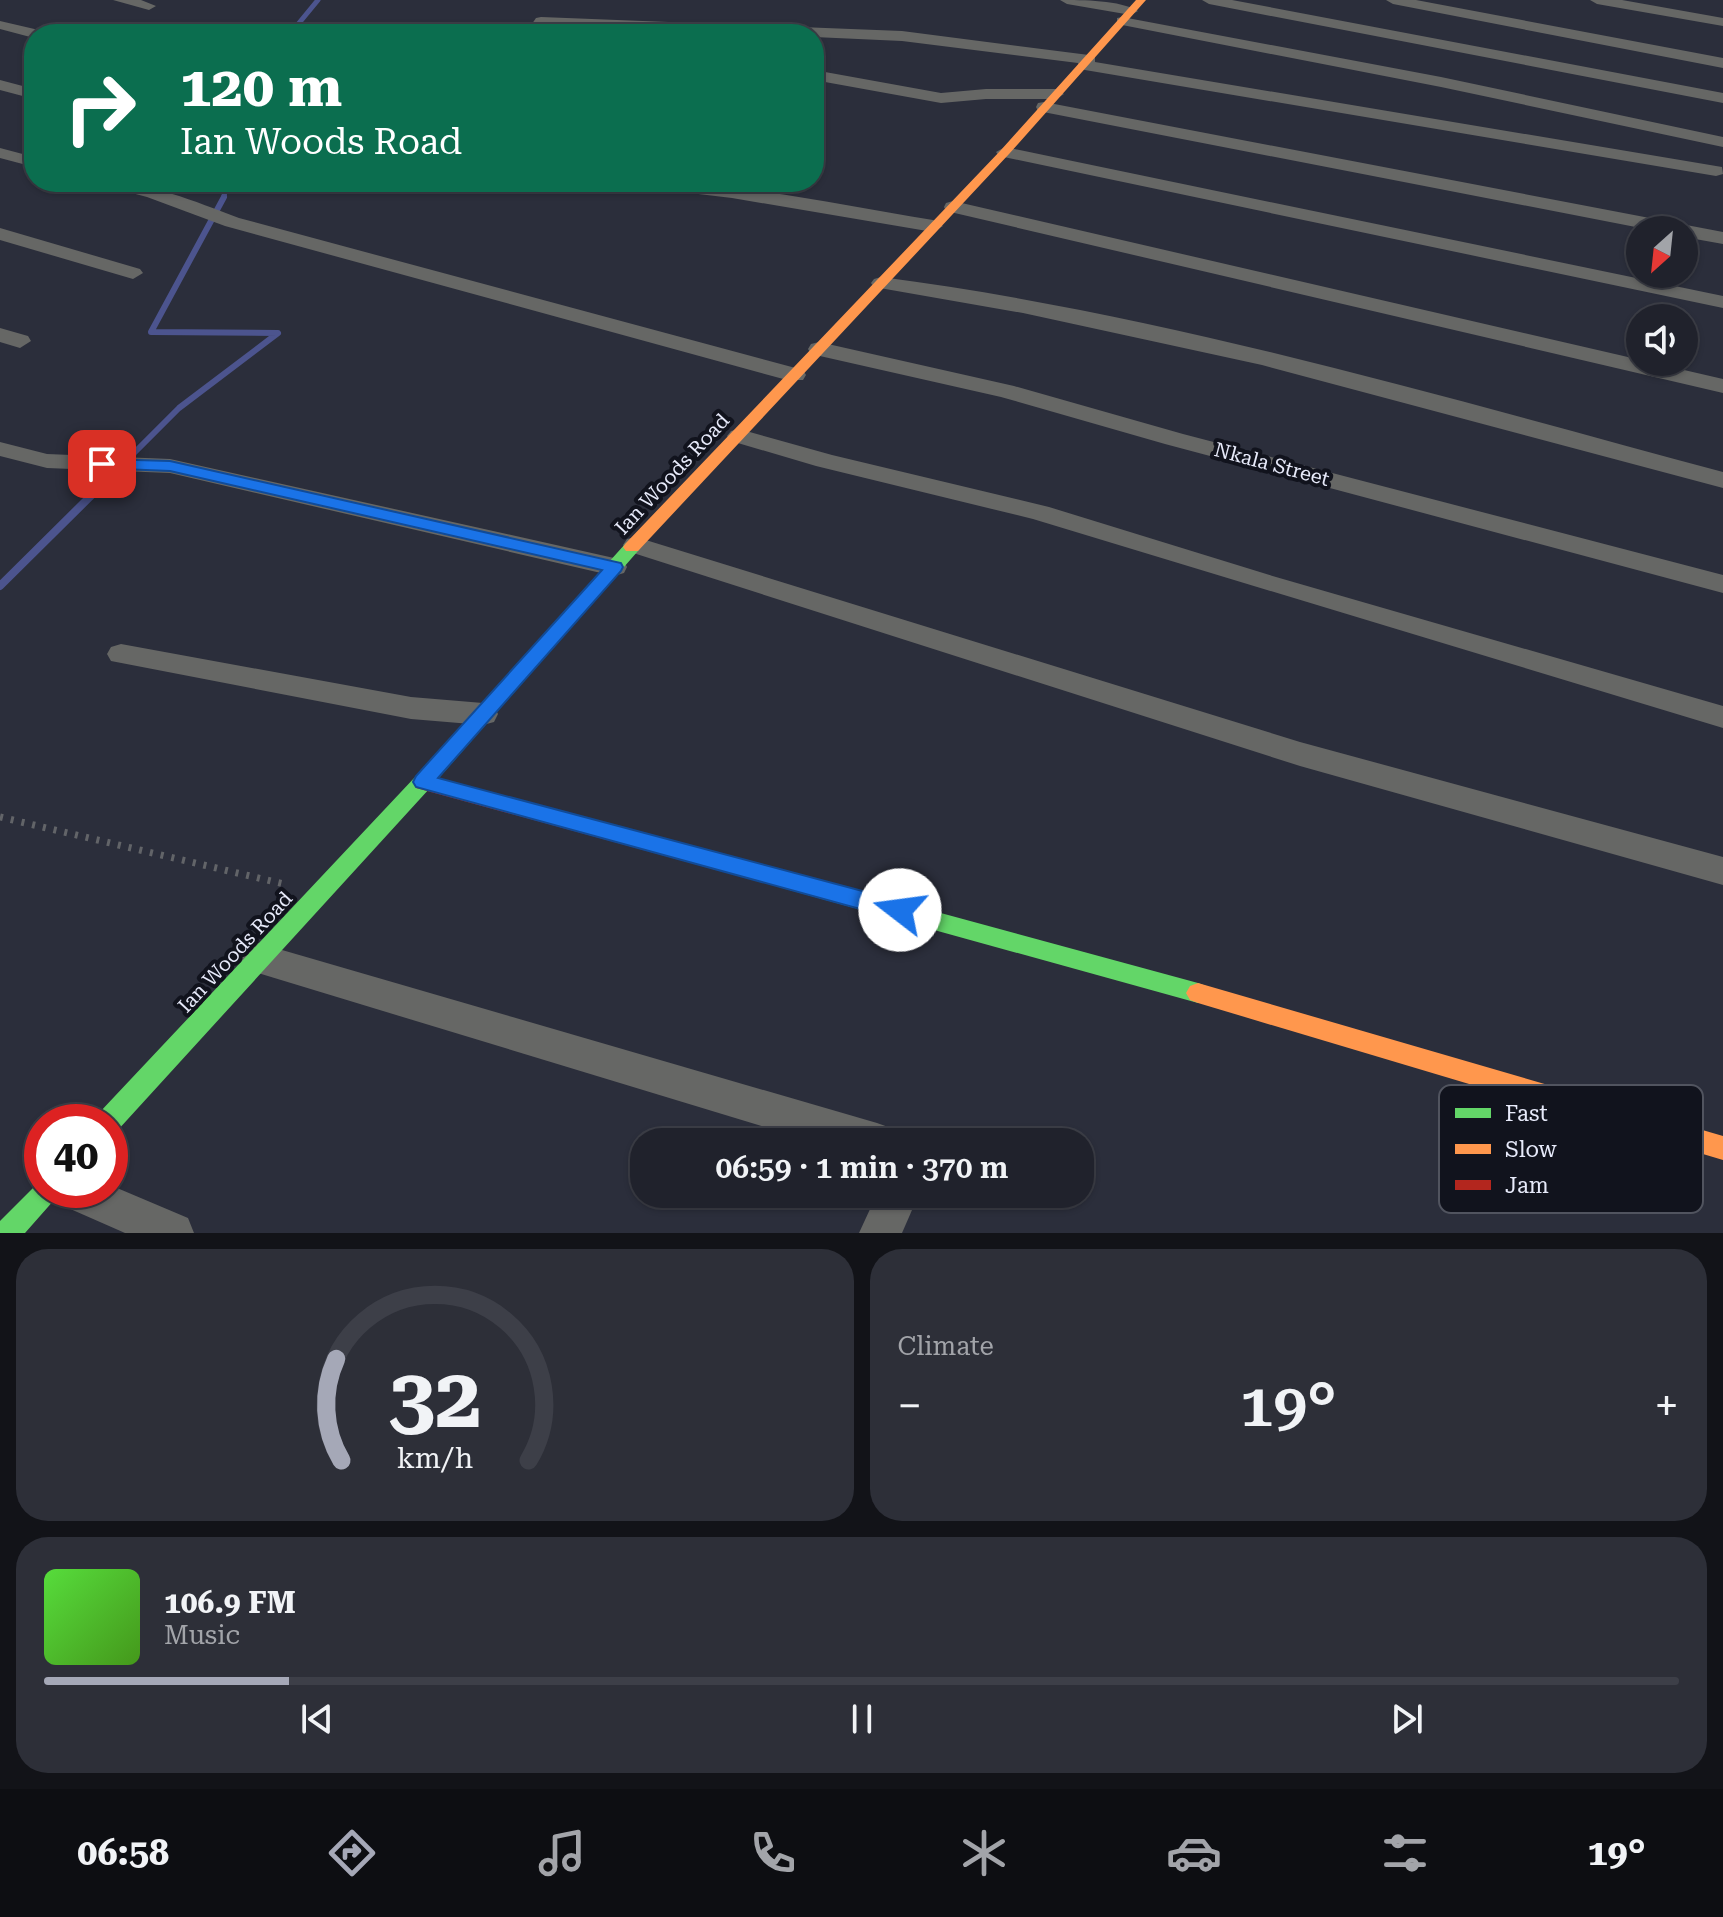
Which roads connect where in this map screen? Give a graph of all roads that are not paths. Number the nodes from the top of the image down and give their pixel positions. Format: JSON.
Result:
{"nodes":[{"id":1,"x":120,"y":0,"type":"edge"},
{"id":2,"x":552,"y":0,"type":"edge"},
{"id":3,"x":1067,"y":0,"type":"edge"},
{"id":4,"x":1209,"y":0,"type":"edge"},
{"id":5,"x":1393,"y":0,"type":"edge"},
{"id":6,"x":1597,"y":0,"type":"edge"},
{"id":7,"x":149,"y":6,"type":"dead end"},
{"id":8,"x":1132,"y":11,"type":"edge"},
{"id":9,"x":1723,"y":22,"type":"edge"},
{"id":10,"x":539,"y":24,"type":"edge"},
{"id":11,"x":0,"y":25,"type":"edge"},
{"id":12,"x":24,"y":31,"type":"edge"},
{"id":13,"x":824,"y":34,"type":"edge"},
{"id":14,"x":1087,"y":62,"type":"junction"},
{"id":15,"x":1723,"y":63,"type":"edge"},
{"id":16,"x":824,"y":77,"type":"edge"},
{"id":17,"x":0,"y":85,"type":"edge"},
{"id":18,"x":24,"y":91,"type":"edge"},
{"id":19,"x":1723,"y":98,"type":"edge"},
{"id":20,"x":1050,"y":101,"type":"junction"},
{"id":21,"x":1723,"y":120,"type":"edge"},
{"id":22,"x":1719,"y":141,"type":"edge"},
{"id":23,"x":1005,"y":152,"type":"junction"},
{"id":24,"x":0,"y":153,"type":"edge"},
{"id":25,"x":24,"y":159,"type":"edge"},
{"id":26,"x":1716,"y":171,"type":"junction"},
{"id":27,"x":1723,"y":189,"type":"edge"},
{"id":28,"x":150,"y":192,"type":"edge"},
{"id":29,"x":732,"y":192,"type":"edge"},
{"id":30,"x":953,"y":207,"type":"junction"},
{"id":31,"x":1626,"y":219,"type":"edge"},
{"id":32,"x":933,"y":226,"type":"junction"},
{"id":33,"x":1698,"y":233,"type":"edge"},
{"id":34,"x":0,"y":234,"type":"edge"},
{"id":35,"x":1723,"y":238,"type":"edge"},
{"id":36,"x":133,"y":273,"type":"dead end"},
{"id":37,"x":881,"y":283,"type":"junction"},
{"id":38,"x":1723,"y":302,"type":"edge"},
{"id":39,"x":819,"y":349,"type":"junction"},
{"id":40,"x":795,"y":375,"type":"junction"},
{"id":41,"x":1723,"y":386,"type":"edge"},
{"id":42,"x":739,"y":436,"type":"junction"},
{"id":43,"x":0,"y":449,"type":"edge"},
{"id":44,"x":1723,"y":480,"type":"edge"},
{"id":45,"x":636,"y":545,"type":"junction"},
{"id":46,"x":614,"y":567,"type":"junction"},
{"id":47,"x":1723,"y":584,"type":"edge"},
{"id":48,"x":121,"y":654,"type":"dead end"},
{"id":49,"x":483,"y":714,"type":"junction"},
{"id":50,"x":1723,"y":717,"type":"edge"},
{"id":51,"x":423,"y":782,"type":"junction"},
{"id":52,"x":1723,"y":871,"type":"edge"},
{"id":53,"x":258,"y":958,"type":"junction"},
{"id":54,"x":1509,"y":1085,"type":"edge"},
{"id":55,"x":124,"y":1104,"type":"edge"},
{"id":56,"x":830,"y":1128,"type":"edge"},
{"id":57,"x":1703,"y":1142,"type":"edge"},
{"id":58,"x":1723,"y":1148,"type":"edge"},
{"id":59,"x":30,"y":1208,"type":"edge"},
{"id":60,"x":115,"y":1208,"type":"edge"},
{"id":61,"x":892,"y":1208,"type":"edge"},
{"id":62,"x":7,"y":1233,"type":"edge"},
{"id":63,"x":173,"y":1233,"type":"edge"},
{"id":64,"x":880,"y":1233,"type":"edge"}],
"edges":[{"from":1,"to":7,"type":"street"},
{"from":2,"to":10,"type":"street"},
{"from":3,"to":8,"type":"street"},
{"from":4,"to":19,"type":"street"},
{"from":5,"to":15,"type":"street"},
{"from":6,"to":9,"type":"street"},
{"from":8,"to":14,"type":"street","name":"Ian Woods Road"},
{"from":8,"to":22,"type":"street"},
{"from":11,"to":12,"type":"street"},
{"from":13,"to":14,"type":"street"},
{"from":14,"to":20,"type":"street","name":"Ian Woods Road"},
{"from":14,"to":26,"type":"street"},
{"from":16,"to":20,"type":"street"},
{"from":17,"to":18,"type":"street"},
{"from":20,"to":23,"type":"street","name":"Ian Woods Road"},
{"from":20,"to":31,"type":"street"},
{"from":21,"to":22,"type":"street"},
{"from":22,"to":26,"type":"street"},
{"from":23,"to":30,"type":"street","name":"Ian Woods Road"},
{"from":23,"to":38,"type":"street"},
{"from":24,"to":25,"type":"street"},
{"from":26,"to":27,"type":"street"},
{"from":28,"to":40,"type":"street"},
{"from":29,"to":32,"type":"street"},
{"from":30,"to":32,"type":"street","name":"Ian Woods Road"},
{"from":30,"to":41,"type":"street"},
{"from":32,"to":37,"type":"street","name":"Ian Woods Road"},
{"from":33,"to":35,"type":"street"},
{"from":34,"to":36,"type":"street"},
{"from":37,"to":39,"type":"street","name":"Ian Woods Road"},
{"from":37,"to":44,"type":"street"},
{"from":39,"to":40,"type":"street","name":"Ian Woods Road"},
{"from":39,"to":47,"type":"street","name":"Nkala Street"},
{"from":40,"to":42,"type":"street","name":"Ian Woods Road"},
{"from":42,"to":45,"type":"street","name":"Ian Woods Road"},
{"from":42,"to":50,"type":"street"},
{"from":43,"to":46,"type":"street"},
{"from":45,"to":46,"type":"street","name":"Ian Woods Road"},
{"from":45,"to":52,"type":"street"},
{"from":46,"to":49,"type":"street","name":"Ian Woods Road"},
{"from":48,"to":49,"type":"street"},
{"from":49,"to":51,"type":"street","name":"Ian Woods Road"},
{"from":51,"to":53,"type":"street","name":"Ian Woods Road"},
{"from":51,"to":54,"type":"street"},
{"from":53,"to":55,"type":"street","name":"Ian Woods Road"},
{"from":53,"to":56,"type":"street"},
{"from":57,"to":58,"type":"street"},
{"from":59,"to":62,"type":"street"},
{"from":60,"to":63,"type":"street"},
{"from":61,"to":64,"type":"street"}]}
